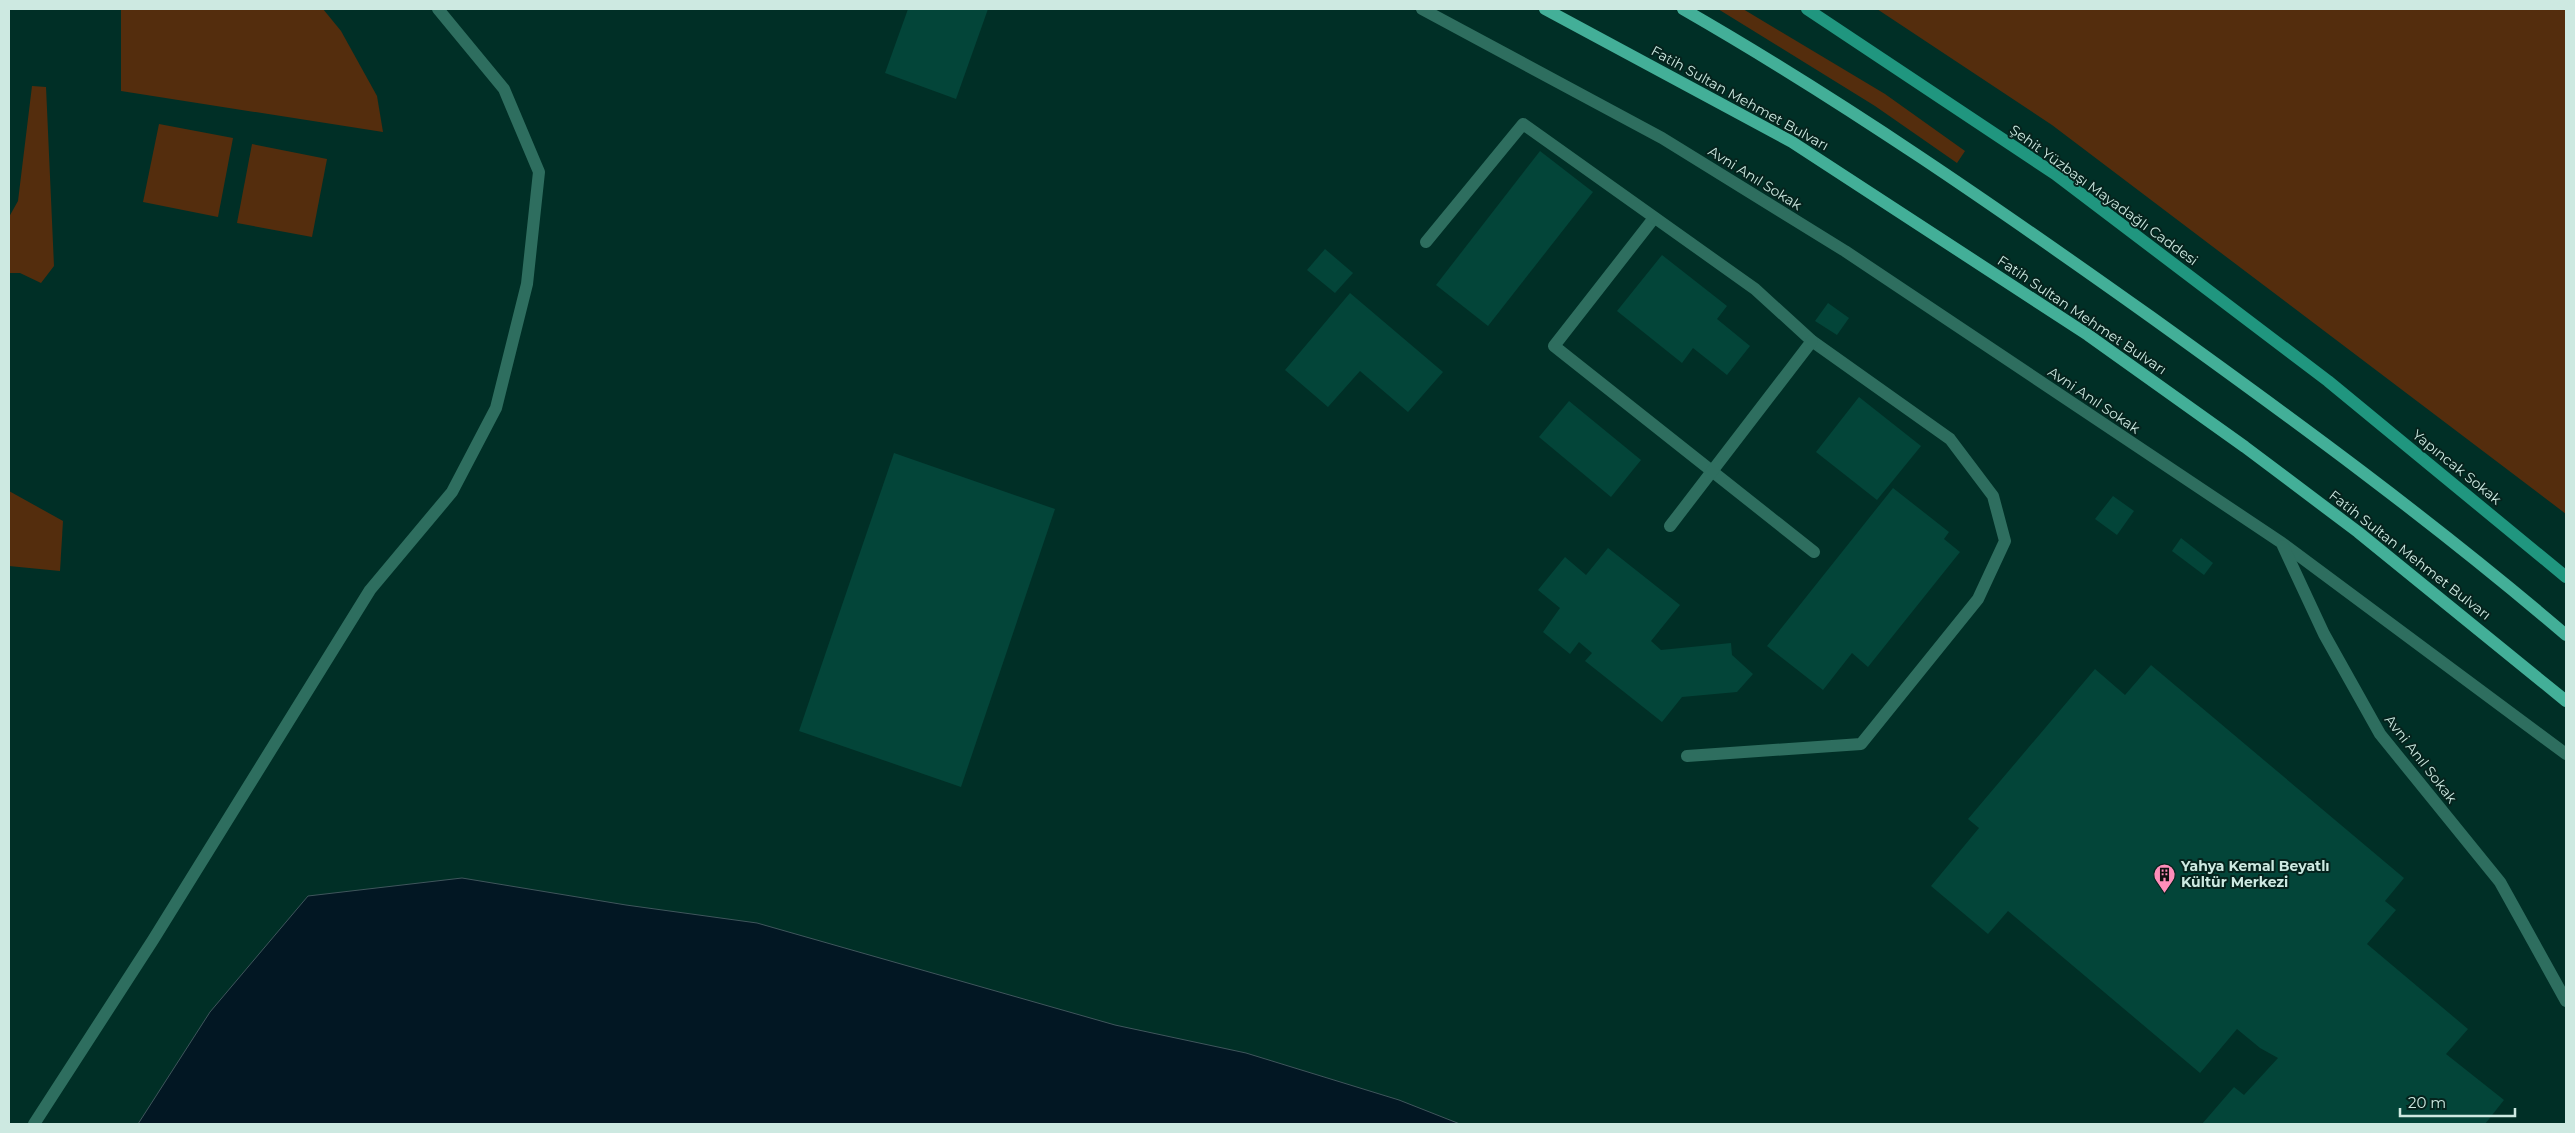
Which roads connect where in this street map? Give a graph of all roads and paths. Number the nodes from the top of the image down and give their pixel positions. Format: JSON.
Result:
{"nodes":[{"id":1,"x":438,"y":9,"type":"edge"},
{"id":2,"x":1422,"y":9,"type":"edge"},
{"id":3,"x":1545,"y":9,"type":"edge"},
{"id":4,"x":1683,"y":9,"type":"edge"},
{"id":5,"x":1808,"y":9,"type":"edge"},
{"id":6,"x":1654,"y":218,"type":"junction"},
{"id":7,"x":1426,"y":242,"type":"dead end"},
{"id":8,"x":1812,"y":341,"type":"junction"},
{"id":9,"x":2328,"y":381,"type":"joint"},
{"id":10,"x":1713,"y":472,"type":"junction"},
{"id":11,"x":1670,"y":526,"type":"dead end"},
{"id":12,"x":2282,"y":543,"type":"junction"},
{"id":13,"x":1814,"y":552,"type":"dead end"},
{"id":14,"x":2566,"y":577,"type":"edge"},
{"id":15,"x":2566,"y":635,"type":"edge"},
{"id":16,"x":2566,"y":702,"type":"edge"},
{"id":17,"x":2566,"y":754,"type":"edge"},
{"id":18,"x":1687,"y":756,"type":"dead end"},
{"id":19,"x":2566,"y":1002,"type":"edge"},
{"id":20,"x":34,"y":1124,"type":"edge"}],
"edges":[{"from":1,"to":20,"type":"street"},
{"from":2,"to":12,"type":"street","name":"Avni Anıl Sokak"},
{"from":3,"to":16,"type":"main road","name":"Fatih Sultan Mehmet Bulvarı"},
{"from":4,"to":15,"type":"main road"},
{"from":5,"to":9,"type":"street","name":"Şehit Yüzbaşı Mayadağlı Caddesi"},
{"from":6,"to":7,"type":"street"},
{"from":6,"to":8,"type":"street"},
{"from":6,"to":10,"type":"street"},
{"from":8,"to":10,"type":"street"},
{"from":8,"to":18,"type":"street"},
{"from":9,"to":14,"type":"street","name":"Yapıncak Sokak"},
{"from":10,"to":11,"type":"street"},
{"from":10,"to":13,"type":"street"},
{"from":12,"to":17,"type":"street"},
{"from":12,"to":19,"type":"street","name":"Avni Anıl Sokak"}]}
